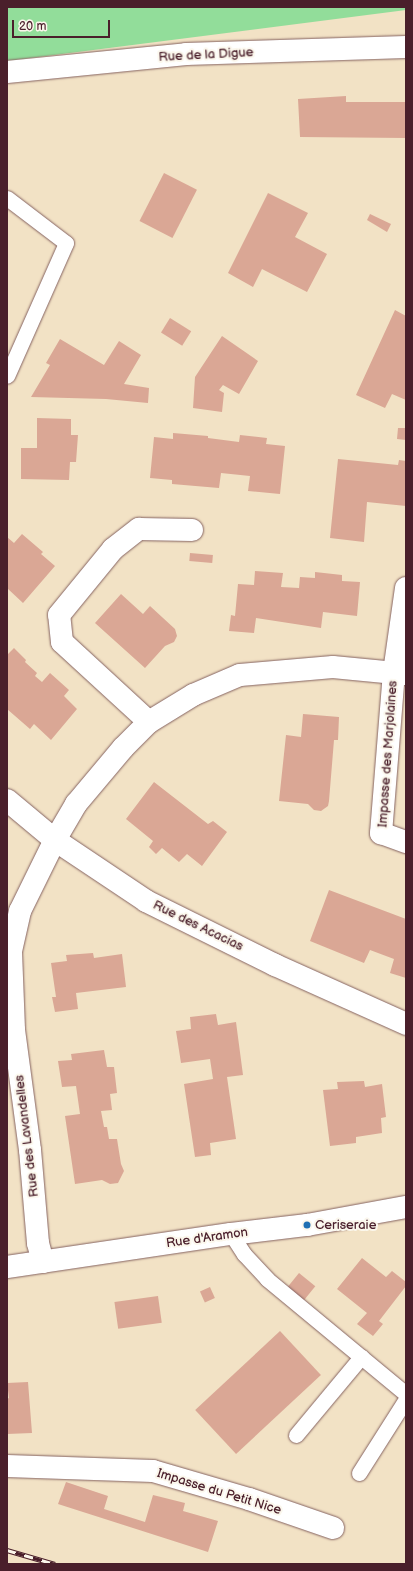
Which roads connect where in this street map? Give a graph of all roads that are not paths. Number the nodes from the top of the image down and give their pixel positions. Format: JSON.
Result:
{"nodes":[{"id":1,"x":406,"y":47,"type":"edge"},
{"id":2,"x":7,"y":72,"type":"edge"},
{"id":3,"x":7,"y":198,"type":"edge"},
{"id":4,"x":7,"y":376,"type":"edge"},
{"id":5,"x":192,"y":530,"type":"dead end"},
{"id":6,"x":406,"y":588,"type":"edge"},
{"id":7,"x":400,"y":673,"type":"edge"},
{"id":8,"x":149,"y":722,"type":"junction"},
{"id":9,"x":7,"y":800,"type":"edge"},
{"id":10,"x":55,"y":840,"type":"junction"},
{"id":11,"x":406,"y":842,"type":"edge"},
{"id":12,"x":406,"y":1024,"type":"edge"},
{"id":13,"x":10,"y":1031,"type":"edge"},
{"id":14,"x":406,"y":1207,"type":"edge"},
{"id":15,"x":231,"y":1234,"type":"junction"},
{"id":16,"x":43,"y":1262,"type":"junction"},
{"id":17,"x":7,"y":1267,"type":"edge"},
{"id":18,"x":361,"y":1357,"type":"junction"},
{"id":19,"x":406,"y":1394,"type":"edge"},
{"id":20,"x":406,"y":1399,"type":"edge"},
{"id":21,"x":296,"y":1435,"type":"dead end"},
{"id":22,"x":7,"y":1466,"type":"edge"},
{"id":23,"x":359,"y":1473,"type":"dead end"},
{"id":24,"x":332,"y":1528,"type":"dead end"}],
"edges":[{"from":1,"to":2,"type":"street","name":"Rue de la Digue"},
{"from":3,"to":4,"type":"lane"},
{"from":5,"to":8,"type":"street"},
{"from":6,"to":7,"type":"street"},
{"from":7,"to":8,"type":"street","name":"Rue des Lavandelles"},
{"from":7,"to":11,"type":"street","name":"Impasse des Marjolaines"},
{"from":8,"to":10,"type":"street","name":"Rue des Lavandelles"},
{"from":9,"to":10,"type":"street","name":"Rue des Acacias"},
{"from":10,"to":12,"type":"street","name":"Rue des Acacias"},
{"from":10,"to":13,"type":"street","name":"Rue des Lavandelles"},
{"from":13,"to":16,"type":"street","name":"Rue des Lavandelles"},
{"from":14,"to":15,"type":"street","name":"Rue d'Aramon"},
{"from":15,"to":16,"type":"street","name":"Rue d'Aramon"},
{"from":15,"to":18,"type":"lane"},
{"from":16,"to":17,"type":"street","name":"Rue d'Aramon"},
{"from":18,"to":19,"type":"lane"},
{"from":18,"to":21,"type":"lane"},
{"from":20,"to":23,"type":"lane"},
{"from":22,"to":24,"type":"street","name":"Impasse du Petit Nice"}]}
